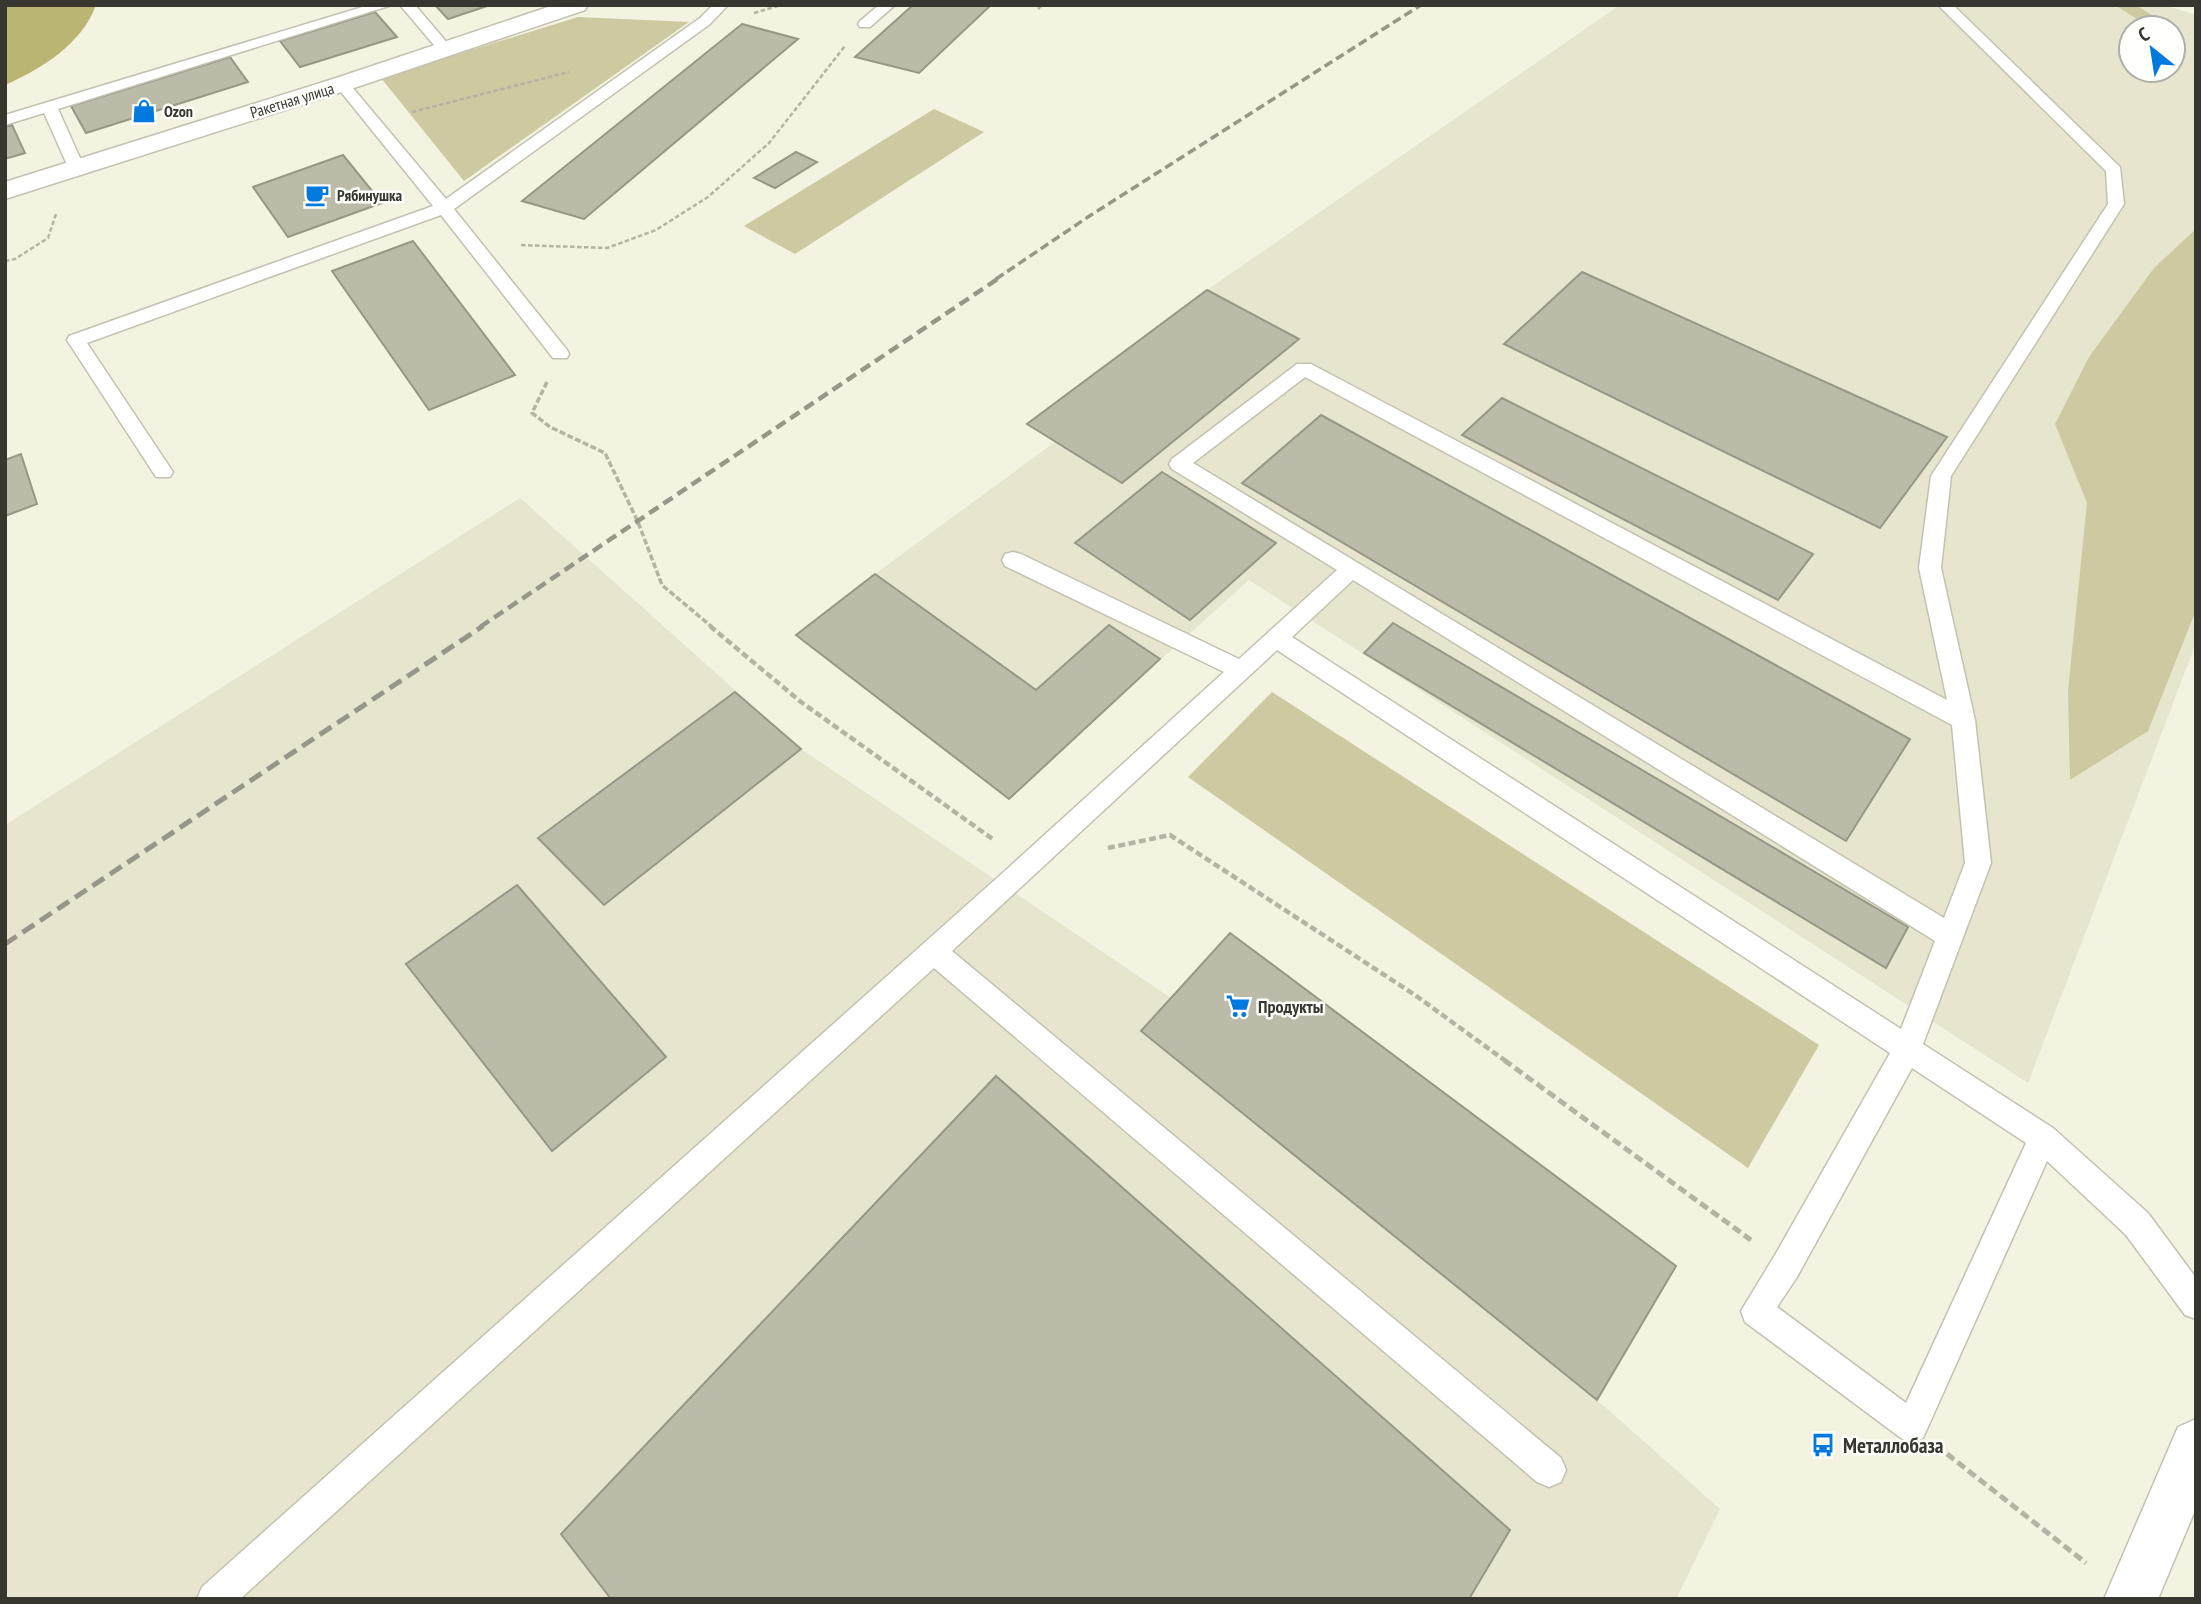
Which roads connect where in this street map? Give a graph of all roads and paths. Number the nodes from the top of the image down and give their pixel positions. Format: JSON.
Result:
{"nodes":[{"id":1,"x":385,"y":5,"type":"edge"},
{"id":2,"x":407,"y":5,"type":"edge"},
{"id":3,"x":577,"y":5,"type":"edge"},
{"id":4,"x":721,"y":5,"type":"edge"},
{"id":5,"x":755,"y":5,"type":"edge"},
{"id":6,"x":888,"y":5,"type":"edge"},
{"id":7,"x":1042,"y":5,"type":"edge"},
{"id":8,"x":1945,"y":5,"type":"edge"},
{"id":9,"x":770,"y":9,"type":"dead end"},
{"id":10,"x":1038,"y":9,"type":"dead end"},
{"id":11,"x":864,"y":24,"type":"joint"},
{"id":12,"x":444,"y":48,"type":"junction"},
{"id":13,"x":575,"y":71,"type":"dead end"},
{"id":14,"x":342,"y":84,"type":"junction"},
{"id":15,"x":50,"y":108,"type":"junction"},
{"id":16,"x":5,"y":120,"type":"edge"},
{"id":17,"x":373,"y":121,"type":"junction"},
{"id":18,"x":77,"y":169,"type":"junction"},
{"id":19,"x":33,"y":183,"type":"junction"},
{"id":20,"x":5,"y":191,"type":"edge"},
{"id":21,"x":444,"y":208,"type":"junction"},
{"id":22,"x":472,"y":243,"type":"junction"},
{"id":23,"x":5,"y":261,"type":"edge"},
{"id":24,"x":560,"y":354,"type":"dead end"},
{"id":25,"x":532,"y":413,"type":"dead end"},
{"id":26,"x":163,"y":472,"type":"dead end"},
{"id":27,"x":1013,"y":560,"type":"dead end"},
{"id":28,"x":1352,"y":569,"type":"junction"},
{"id":29,"x":1276,"y":638,"type":"junction"},
{"id":30,"x":1241,"y":670,"type":"junction"},
{"id":31,"x":1963,"y":720,"type":"junction"},
{"id":32,"x":1028,"y":865,"type":"junction"},
{"id":33,"x":1950,"y":936,"type":"junction"},
{"id":34,"x":933,"y":951,"type":"junction"},
{"id":35,"x":1907,"y":1049,"type":"junction"},
{"id":36,"x":2043,"y":1138,"type":"junction"},
{"id":37,"x":1786,"y":1266,"type":"junction"},
{"id":38,"x":2196,"y":1304,"type":"edge"},
{"id":39,"x":1912,"y":1427,"type":"junction"},
{"id":40,"x":2196,"y":1445,"type":"edge"},
{"id":41,"x":1549,"y":1470,"type":"dead end"},
{"id":42,"x":2131,"y":1598,"type":"edge"},
{"id":43,"x":214,"y":1599,"type":"edge"}],
"edges":[{"from":1,"to":15,"type":"lane"},
{"from":2,"to":12,"type":"lane"},
{"from":3,"to":12,"type":"street","name":"Ракетная улица"},
{"from":4,"to":21,"type":"lane"},
{"from":5,"to":9,"type":"path"},
{"from":6,"to":11,"type":"lane"},
{"from":7,"to":10,"type":"path"},
{"from":8,"to":31,"type":"lane"},
{"from":11,"to":22,"type":"path"},
{"from":12,"to":14,"type":"street","name":"Ракетная улица"},
{"from":13,"to":17,"type":"path"},
{"from":14,"to":17,"type":"lane"},
{"from":14,"to":18,"type":"street","name":"Ракетная улица"},
{"from":15,"to":16,"type":"lane"},
{"from":15,"to":18,"type":"lane"},
{"from":17,"to":21,"type":"lane"},
{"from":18,"to":19,"type":"street","name":"Ракетная улица"},
{"from":19,"to":20,"type":"street","name":"Ракетная улица"},
{"from":19,"to":23,"type":"path"},
{"from":21,"to":22,"type":"lane"},
{"from":21,"to":26,"type":"lane"},
{"from":22,"to":24,"type":"lane"},
{"from":25,"to":32,"type":"path"},
{"from":27,"to":30,"type":"lane"},
{"from":28,"to":29,"type":"lane"},
{"from":28,"to":31,"type":"lane"},
{"from":28,"to":33,"type":"lane"},
{"from":29,"to":30,"type":"lane"},
{"from":29,"to":35,"type":"lane"},
{"from":30,"to":32,"type":"lane"},
{"from":31,"to":33,"type":"lane"},
{"from":32,"to":34,"type":"lane"},
{"from":32,"to":37,"type":"path"},
{"from":33,"to":35,"type":"lane"},
{"from":34,"to":41,"type":"lane"},
{"from":34,"to":43,"type":"lane"},
{"from":35,"to":36,"type":"lane"},
{"from":35,"to":37,"type":"lane"},
{"from":36,"to":38,"type":"lane"},
{"from":36,"to":39,"type":"lane"},
{"from":37,"to":39,"type":"lane"},
{"from":39,"to":42,"type":"path"},
{"from":40,"to":42,"type":"street"}]}
